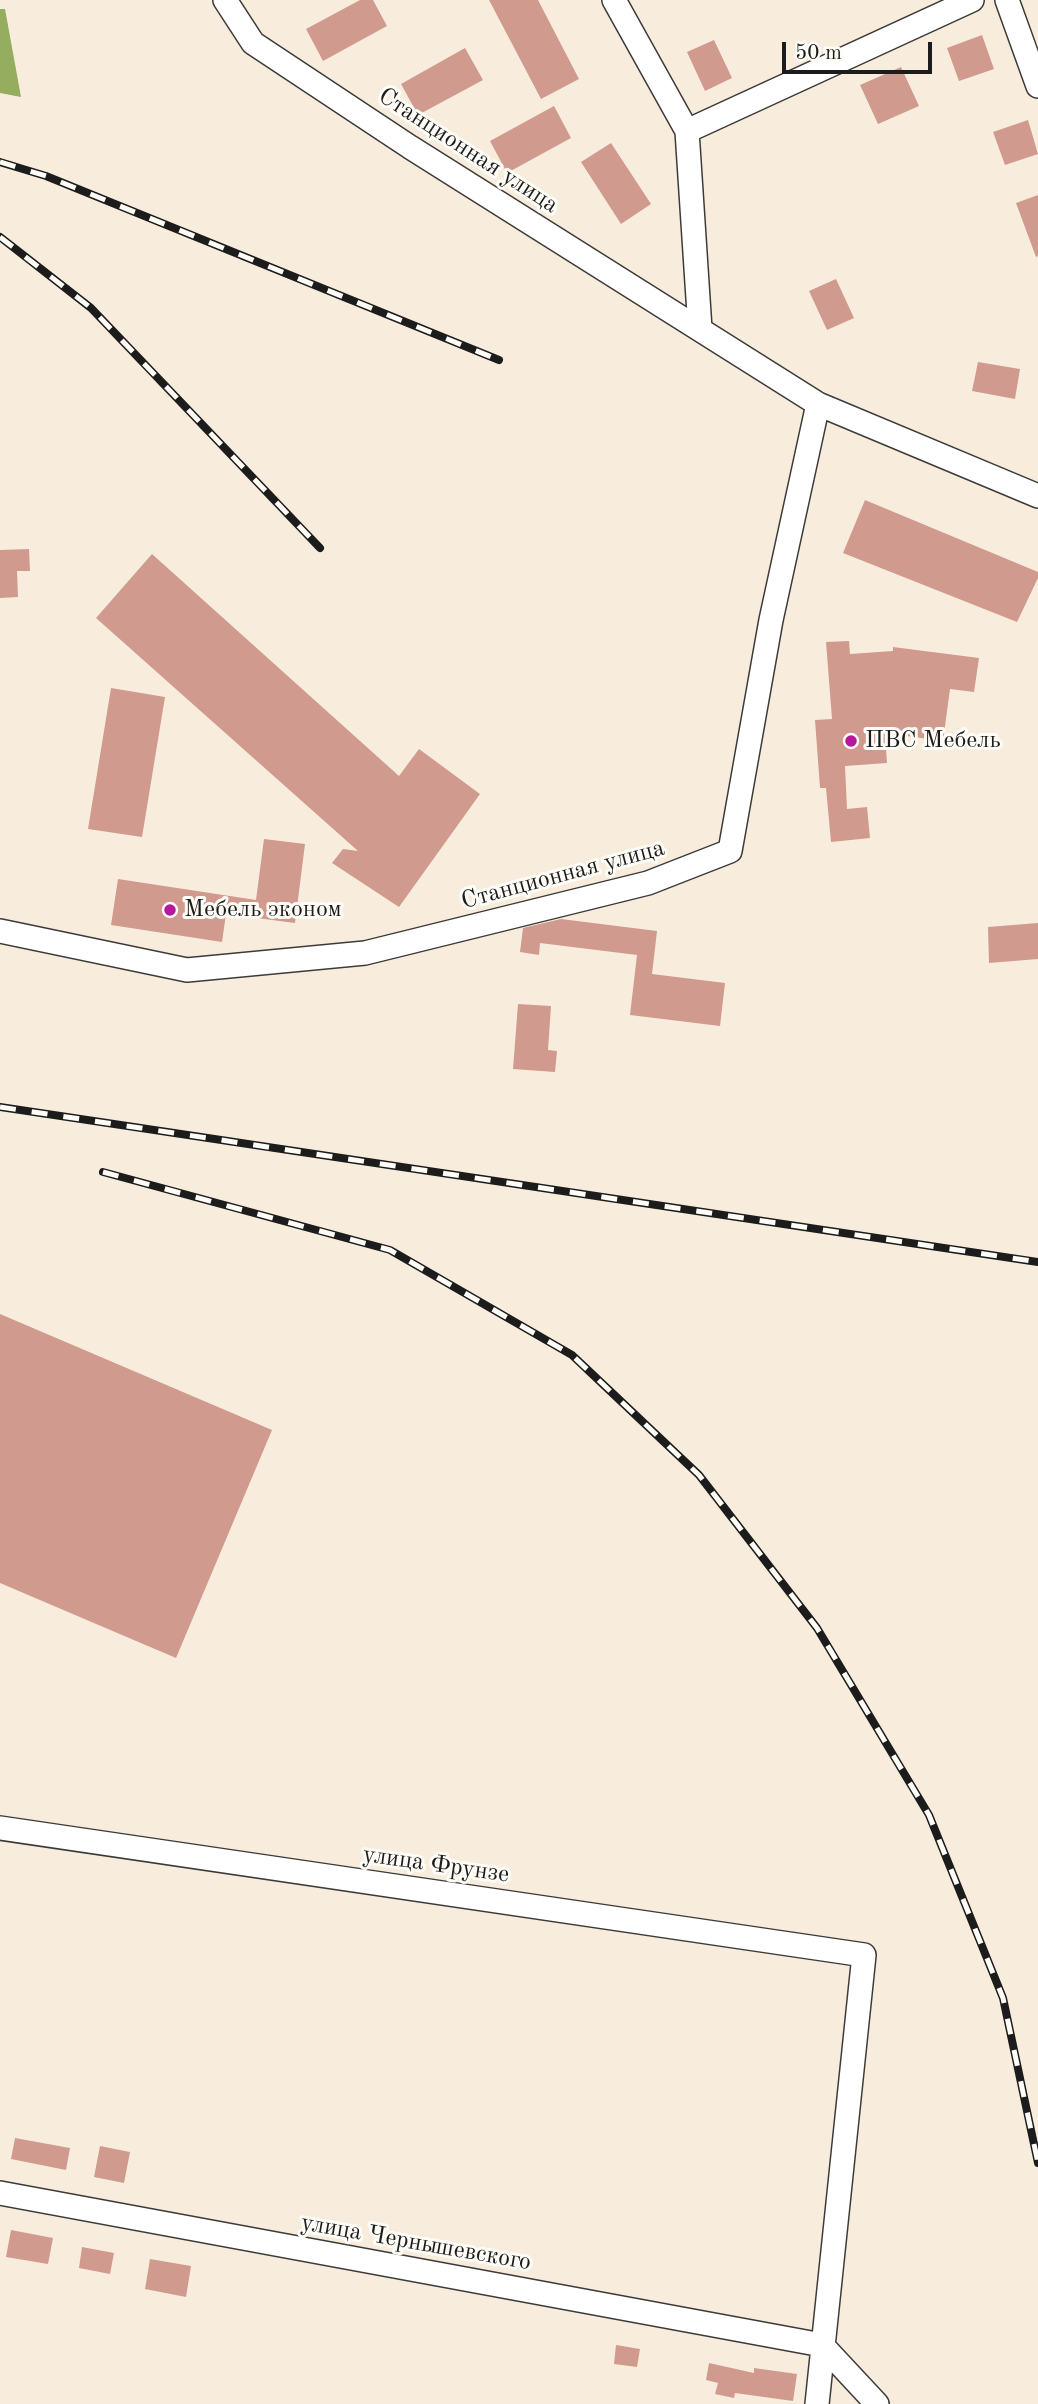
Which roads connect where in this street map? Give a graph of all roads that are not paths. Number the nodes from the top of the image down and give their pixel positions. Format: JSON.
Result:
{"nodes":[{"id":1,"x":225,"y":0,"type":"edge"},
{"id":2,"x":614,"y":0,"type":"edge"},
{"id":3,"x":972,"y":0,"type":"edge"},
{"id":4,"x":1007,"y":0,"type":"edge"},
{"id":5,"x":1038,"y":86,"type":"edge"},
{"id":6,"x":687,"y":131,"type":"junction"},
{"id":7,"x":700,"y":329,"type":"junction"},
{"id":8,"x":818,"y":404,"type":"junction"},
{"id":9,"x":1038,"y":496,"type":"edge"},
{"id":10,"x":0,"y":930,"type":"edge"},
{"id":11,"x":0,"y":1828,"type":"edge"},
{"id":12,"x":0,"y":2193,"type":"edge"},
{"id":13,"x":822,"y":2345,"type":"junction"},
{"id":14,"x":817,"y":2404,"type":"edge"},
{"id":15,"x":877,"y":2404,"type":"edge"}],
"edges":[{"from":1,"to":7,"type":"street","name":"Станционная улица"},
{"from":2,"to":6,"type":"street"},
{"from":3,"to":6,"type":"street"},
{"from":4,"to":5,"type":"street"},
{"from":6,"to":7,"type":"street"},
{"from":7,"to":8,"type":"street","name":"Станционная улица"},
{"from":8,"to":9,"type":"street","name":"Станционная улица"},
{"from":8,"to":10,"type":"street","name":"Станционная улица"},
{"from":11,"to":13,"type":"street","name":"улица Фрунзе"},
{"from":12,"to":13,"type":"street","name":"улица Чернышевского"},
{"from":13,"to":14,"type":"street"},
{"from":13,"to":15,"type":"street"}]}
